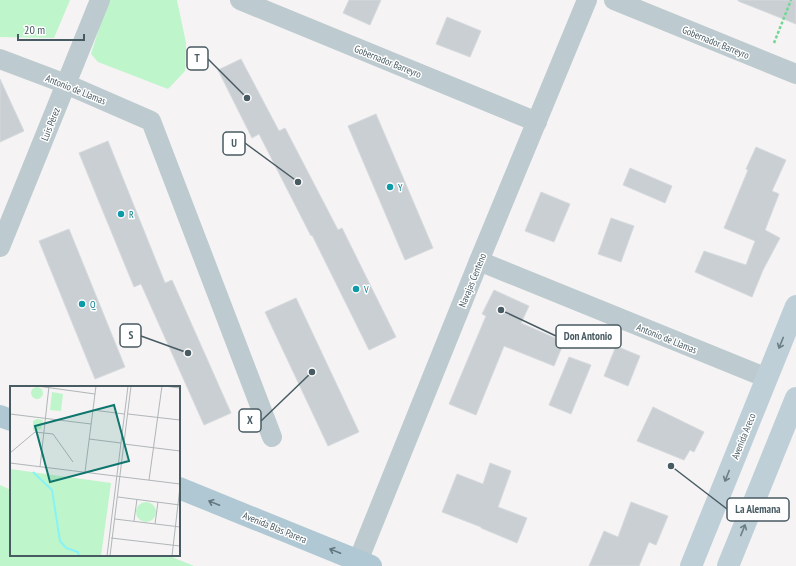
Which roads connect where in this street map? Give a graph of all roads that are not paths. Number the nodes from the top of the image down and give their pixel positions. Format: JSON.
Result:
{"nodes":[{"id":1,"x":100,"y":0,"type":"edge"},
{"id":2,"x":240,"y":0,"type":"edge"},
{"id":3,"x":587,"y":0,"type":"edge"},
{"id":4,"x":614,"y":0,"type":"edge"},
{"id":5,"x":0,"y":59,"type":"edge"},
{"id":6,"x":796,"y":74,"type":"edge"},
{"id":7,"x":66,"y":84,"type":"junction"},
{"id":8,"x":537,"y":122,"type":"junction"},
{"id":9,"x":0,"y":248,"type":"edge"},
{"id":10,"x":479,"y":261,"type":"junction"},
{"id":11,"x":796,"y":306,"type":"edge"},
{"id":12,"x":767,"y":378,"type":"junction"},
{"id":13,"x":796,"y":398,"type":"edge"},
{"id":14,"x":0,"y":416,"type":"edge"},
{"id":15,"x":10,"y":420,"type":"edge"},
{"id":16,"x":272,"y":437,"type":"dead end"},
{"id":17,"x":180,"y":488,"type":"edge"},
{"id":18,"x":364,"y":563,"type":"edge"},
{"id":19,"x":691,"y":566,"type":"edge"},
{"id":20,"x":728,"y":566,"type":"edge"}],
"edges":[{"from":1,"to":7,"type":"street","name":"Luis Pérez"},
{"from":2,"to":8,"type":"street","name":"Gobernador Barreyro"},
{"from":3,"to":8,"type":"street","name":"Navajas Centeno"},
{"from":4,"to":6,"type":"street","name":"Gobernador Barreyro"},
{"from":5,"to":7,"type":"street","name":"Antonio de Llamas"},
{"from":7,"to":9,"type":"street","name":"Luis Pérez"},
{"from":7,"to":16,"type":"street","name":"Antonio de Llamas"},
{"from":8,"to":10,"type":"street","name":"Navajas Centeno"},
{"from":10,"to":12,"type":"street","name":"Antonio de Llamas"},
{"from":10,"to":18,"type":"street","name":"Navajas Centeno"},
{"from":11,"to":12,"type":"main road","name":"Avenida Areco","one_way":true},
{"from":12,"to":19,"type":"main road","name":"Avenida Areco","one_way":true},
{"from":20,"to":13,"type":"main road","one_way":true},
{"from":14,"to":15,"type":"main road"},
{"from":18,"to":17,"type":"main road","name":"Avenida Blas Parera","one_way":true}]}
